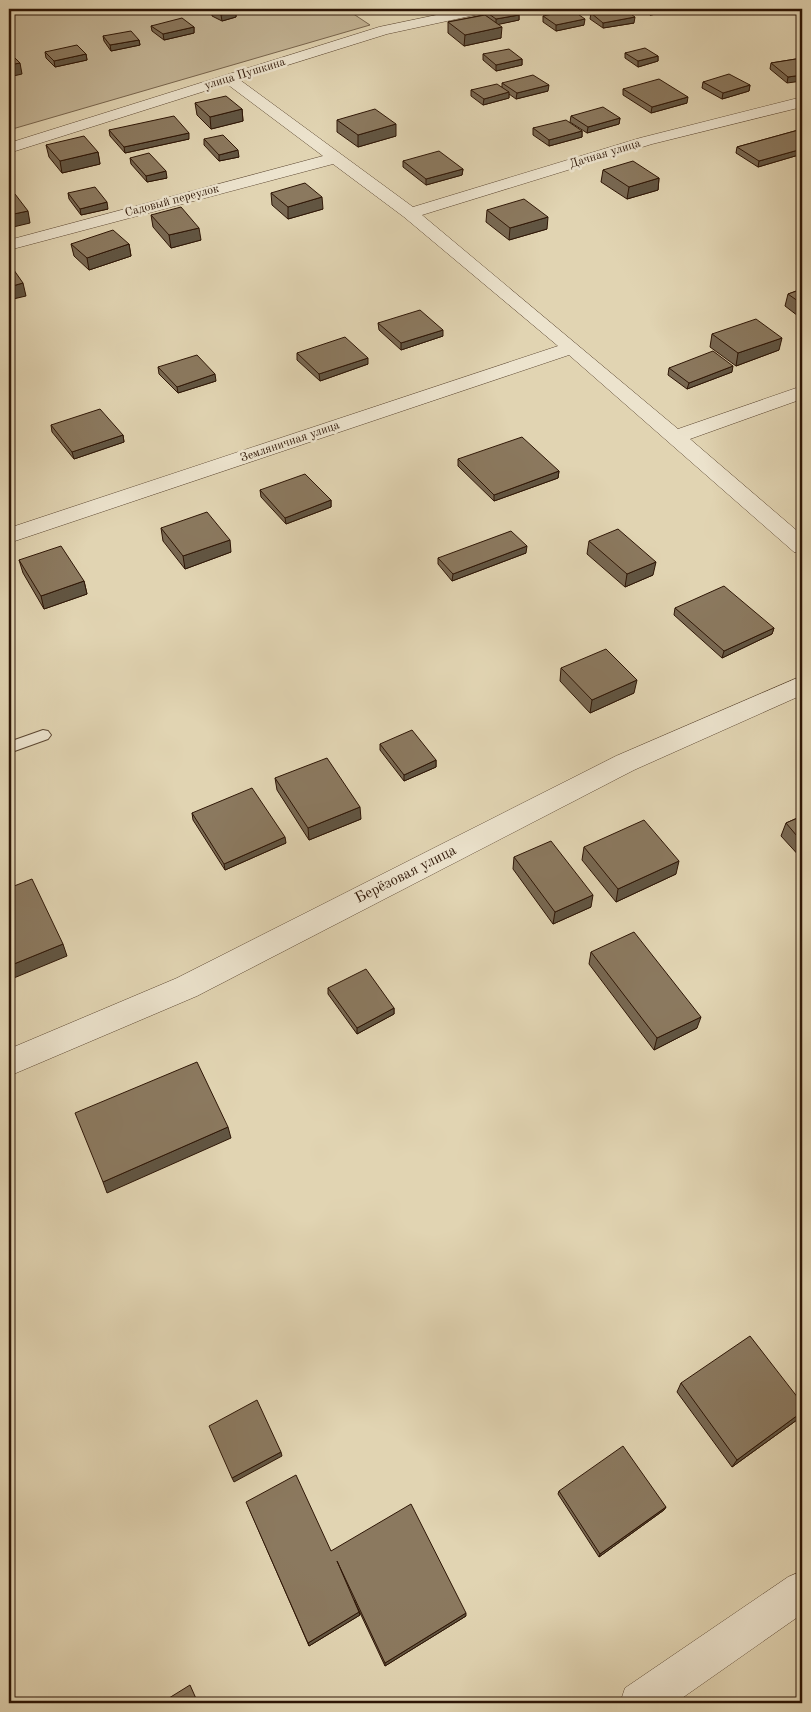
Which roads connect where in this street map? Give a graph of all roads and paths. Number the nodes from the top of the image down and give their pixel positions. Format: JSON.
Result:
{"nodes":[{"id":1,"x":484,"y":9,"type":"edge"},
{"id":2,"x":229,"y":79,"type":"junction"},
{"id":3,"x":802,"y":102,"type":"edge"},
{"id":4,"x":9,"y":148,"type":"edge"},
{"id":5,"x":336,"y":158,"type":"junction"},
{"id":6,"x":410,"y":214,"type":"junction"},
{"id":7,"x":9,"y":245,"type":"edge"},
{"id":8,"x":572,"y":348,"type":"junction"},
{"id":9,"x":802,"y":392,"type":"edge"},
{"id":10,"x":676,"y":437,"type":"junction"},
{"id":11,"x":9,"y":536,"type":"edge"},
{"id":12,"x":802,"y":547,"type":"edge"},
{"id":13,"x":802,"y":685,"type":"edge"},
{"id":14,"x":43,"y":735,"type":"dead end"},
{"id":15,"x":9,"y":748,"type":"edge"},
{"id":16,"x":9,"y":1063,"type":"edge"},
{"id":17,"x":802,"y":1591,"type":"edge"},
{"id":18,"x":640,"y":1703,"type":"edge"}],
"edges":[{"from":1,"to":2,"type":"street","name":"улица Пушкина"},
{"from":2,"to":4,"type":"street","name":"улица Пушкина"},
{"from":2,"to":5,"type":"street"},
{"from":3,"to":6,"type":"street","name":"Дачная улица"},
{"from":5,"to":6,"type":"street"},
{"from":5,"to":7,"type":"street","name":"Садовый переулок"},
{"from":6,"to":8,"type":"street"},
{"from":8,"to":10,"type":"street"},
{"from":8,"to":11,"type":"street","name":"Земляничная улица"},
{"from":9,"to":10,"type":"street"},
{"from":10,"to":12,"type":"street"},
{"from":13,"to":16,"type":"street","name":"Берёзовая улица"},
{"from":14,"to":15,"type":"lane"},
{"from":17,"to":18,"type":"street"}]}
